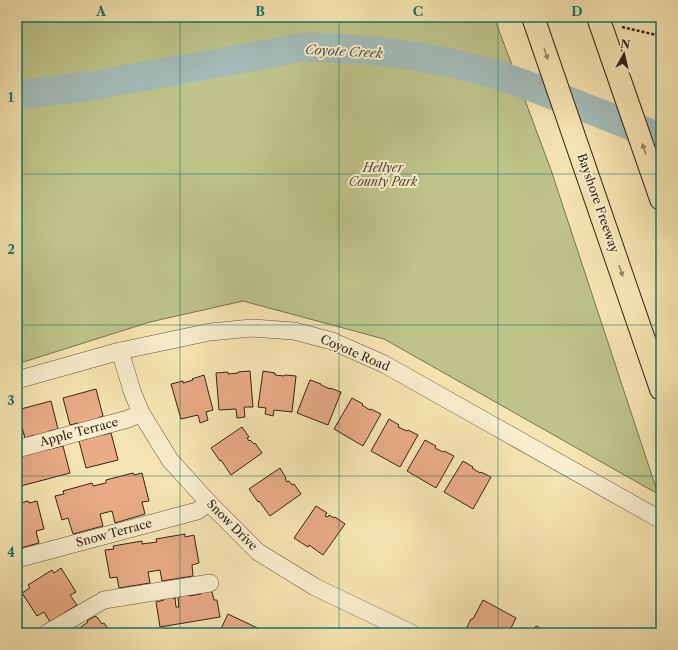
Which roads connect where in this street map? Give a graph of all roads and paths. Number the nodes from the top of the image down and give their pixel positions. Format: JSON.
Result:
{"nodes":[{"id":1,"x":533,"y":17,"type":"edge"},
{"id":2,"x":600,"y":19,"type":"edge"},
{"id":3,"x":661,"y":20,"type":"edge"},
{"id":4,"x":656,"y":35,"type":"dead end"},
{"id":5,"x":661,"y":199,"type":"edge"},
{"id":6,"x":120,"y":351,"type":"junction"},
{"id":7,"x":17,"y":380,"type":"edge"},
{"id":8,"x":661,"y":389,"type":"edge"},
{"id":9,"x":141,"y":413,"type":"junction"},
{"id":10,"x":17,"y":449,"type":"edge"},
{"id":11,"x":209,"y":503,"type":"junction"},
{"id":12,"x":661,"y":520,"type":"edge"},
{"id":13,"x":17,"y":559,"type":"edge"},
{"id":14,"x":210,"y":583,"type":"dead end"},
{"id":15,"x":47,"y":633,"type":"edge"},
{"id":16,"x":411,"y":633,"type":"edge"}],
"edges":[{"from":1,"to":8,"type":"highway","name":"Bayshore Freeway","one_way":true},
{"from":5,"to":2,"type":"highway","one_way":true},
{"from":3,"to":4,"type":"path"},
{"from":6,"to":7,"type":"street","name":"Coyote Road"},
{"from":6,"to":9,"type":"street","name":"Snow Drive"},
{"from":6,"to":12,"type":"street","name":"Coyote Road"},
{"from":9,"to":10,"type":"street","name":"Apple Terrace"},
{"from":9,"to":11,"type":"street","name":"Snow Drive"},
{"from":11,"to":13,"type":"street","name":"Snow Terrace"},
{"from":11,"to":16,"type":"street","name":"Snow Drive"},
{"from":14,"to":15,"type":"street"}]}
